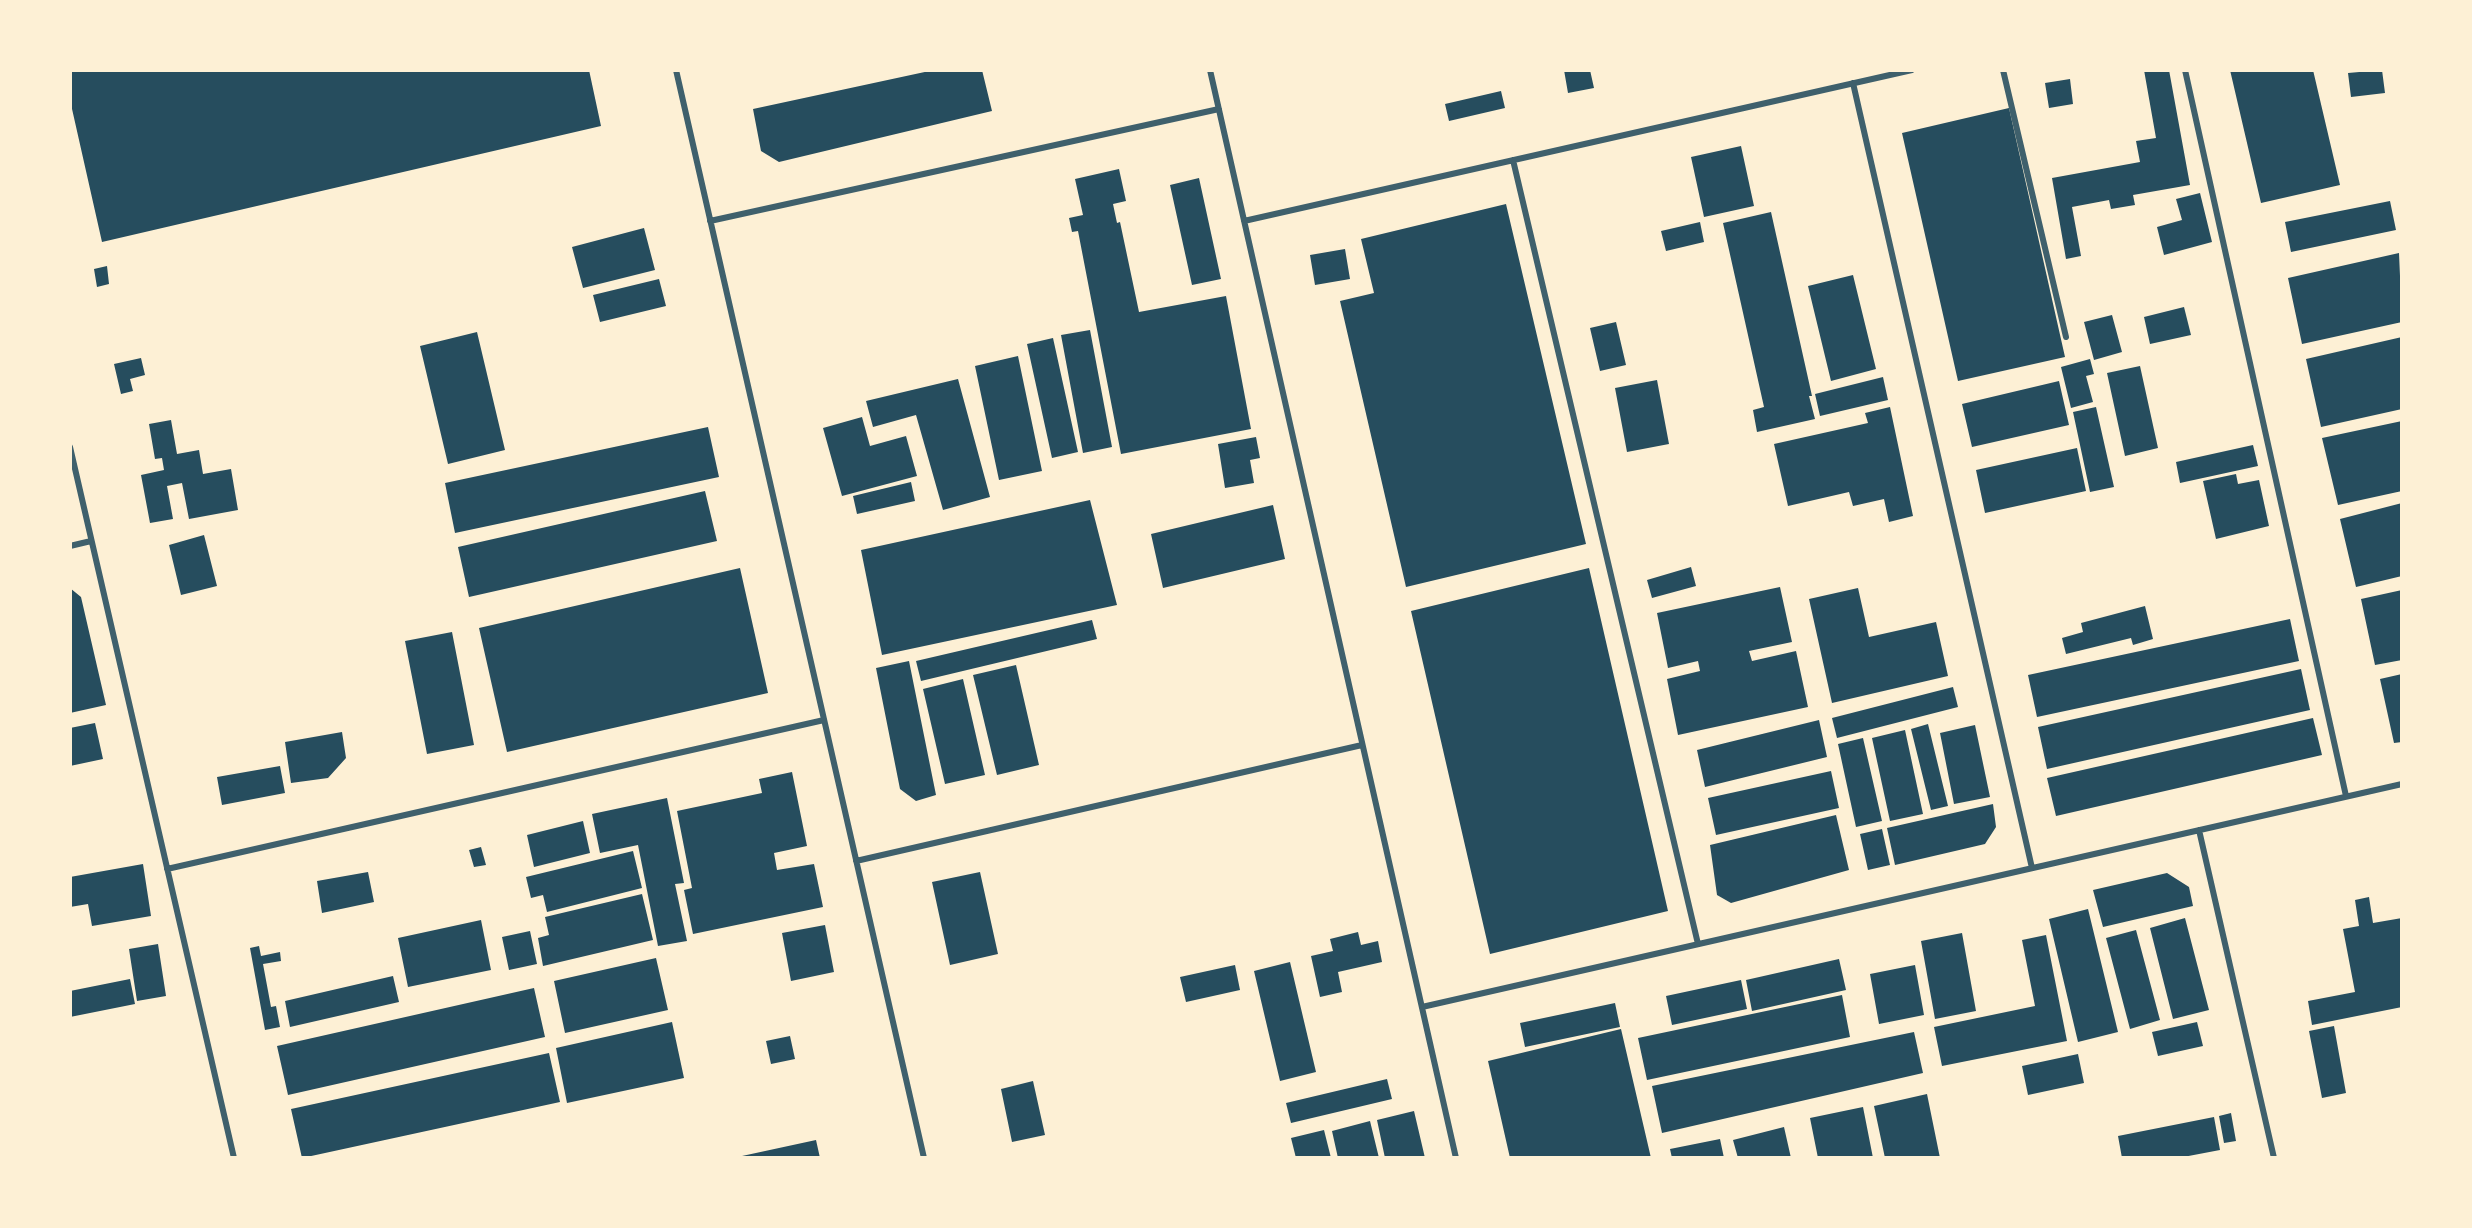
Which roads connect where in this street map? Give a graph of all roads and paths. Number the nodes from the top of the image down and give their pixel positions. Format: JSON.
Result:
{"nodes":[{"id":1,"x":676,"y":70,"type":"edge"},
{"id":2,"x":1210,"y":70,"type":"edge"},
{"id":3,"x":1912,"y":70,"type":"edge"},
{"id":4,"x":2003,"y":70,"type":"edge"},
{"id":5,"x":2185,"y":70,"type":"edge"},
{"id":6,"x":1853,"y":83,"type":"junction"},
{"id":7,"x":1219,"y":110,"type":"junction"},
{"id":8,"x":1513,"y":160,"type":"junction"},
{"id":9,"x":710,"y":220,"type":"junction"},
{"id":10,"x":1244,"y":220,"type":"junction"},
{"id":11,"x":2066,"y":337,"type":"dead end"},
{"id":12,"x":70,"y":448,"type":"edge"},
{"id":13,"x":91,"y":541,"type":"junction"},
{"id":14,"x":70,"y":546,"type":"edge"},
{"id":15,"x":824,"y":720,"type":"junction"},
{"id":16,"x":1362,"y":745,"type":"junction"},
{"id":17,"x":2402,"y":784,"type":"edge"},
{"id":18,"x":2346,"y":796,"type":"junction"},
{"id":19,"x":2199,"y":830,"type":"junction"},
{"id":20,"x":856,"y":862,"type":"junction"},
{"id":21,"x":2032,"y":868,"type":"junction"},
{"id":22,"x":167,"y":869,"type":"junction"},
{"id":23,"x":1698,"y":944,"type":"junction"},
{"id":24,"x":1422,"y":1007,"type":"junction"},
{"id":25,"x":234,"y":1158,"type":"edge"},
{"id":26,"x":924,"y":1158,"type":"edge"},
{"id":27,"x":1456,"y":1158,"type":"edge"},
{"id":28,"x":2274,"y":1158,"type":"edge"}],
"edges":[{"from":1,"to":9,"type":"lane"},
{"from":2,"to":7,"type":"lane"},
{"from":3,"to":6,"type":"lane"},
{"from":4,"to":11,"type":"lane"},
{"from":5,"to":18,"type":"lane"},
{"from":6,"to":8,"type":"lane"},
{"from":6,"to":21,"type":"lane"},
{"from":7,"to":9,"type":"lane"},
{"from":7,"to":10,"type":"lane"},
{"from":8,"to":10,"type":"lane"},
{"from":8,"to":23,"type":"lane"},
{"from":9,"to":15,"type":"lane"},
{"from":10,"to":16,"type":"lane"},
{"from":12,"to":13,"type":"lane"},
{"from":13,"to":14,"type":"lane"},
{"from":13,"to":22,"type":"lane"},
{"from":15,"to":20,"type":"lane"},
{"from":15,"to":22,"type":"lane"},
{"from":16,"to":20,"type":"lane"},
{"from":16,"to":24,"type":"lane"},
{"from":17,"to":18,"type":"lane"},
{"from":18,"to":19,"type":"lane"},
{"from":19,"to":21,"type":"lane"},
{"from":19,"to":28,"type":"lane"},
{"from":20,"to":26,"type":"lane"},
{"from":21,"to":23,"type":"lane"},
{"from":22,"to":25,"type":"lane"},
{"from":23,"to":24,"type":"lane"},
{"from":24,"to":27,"type":"lane"}]}
